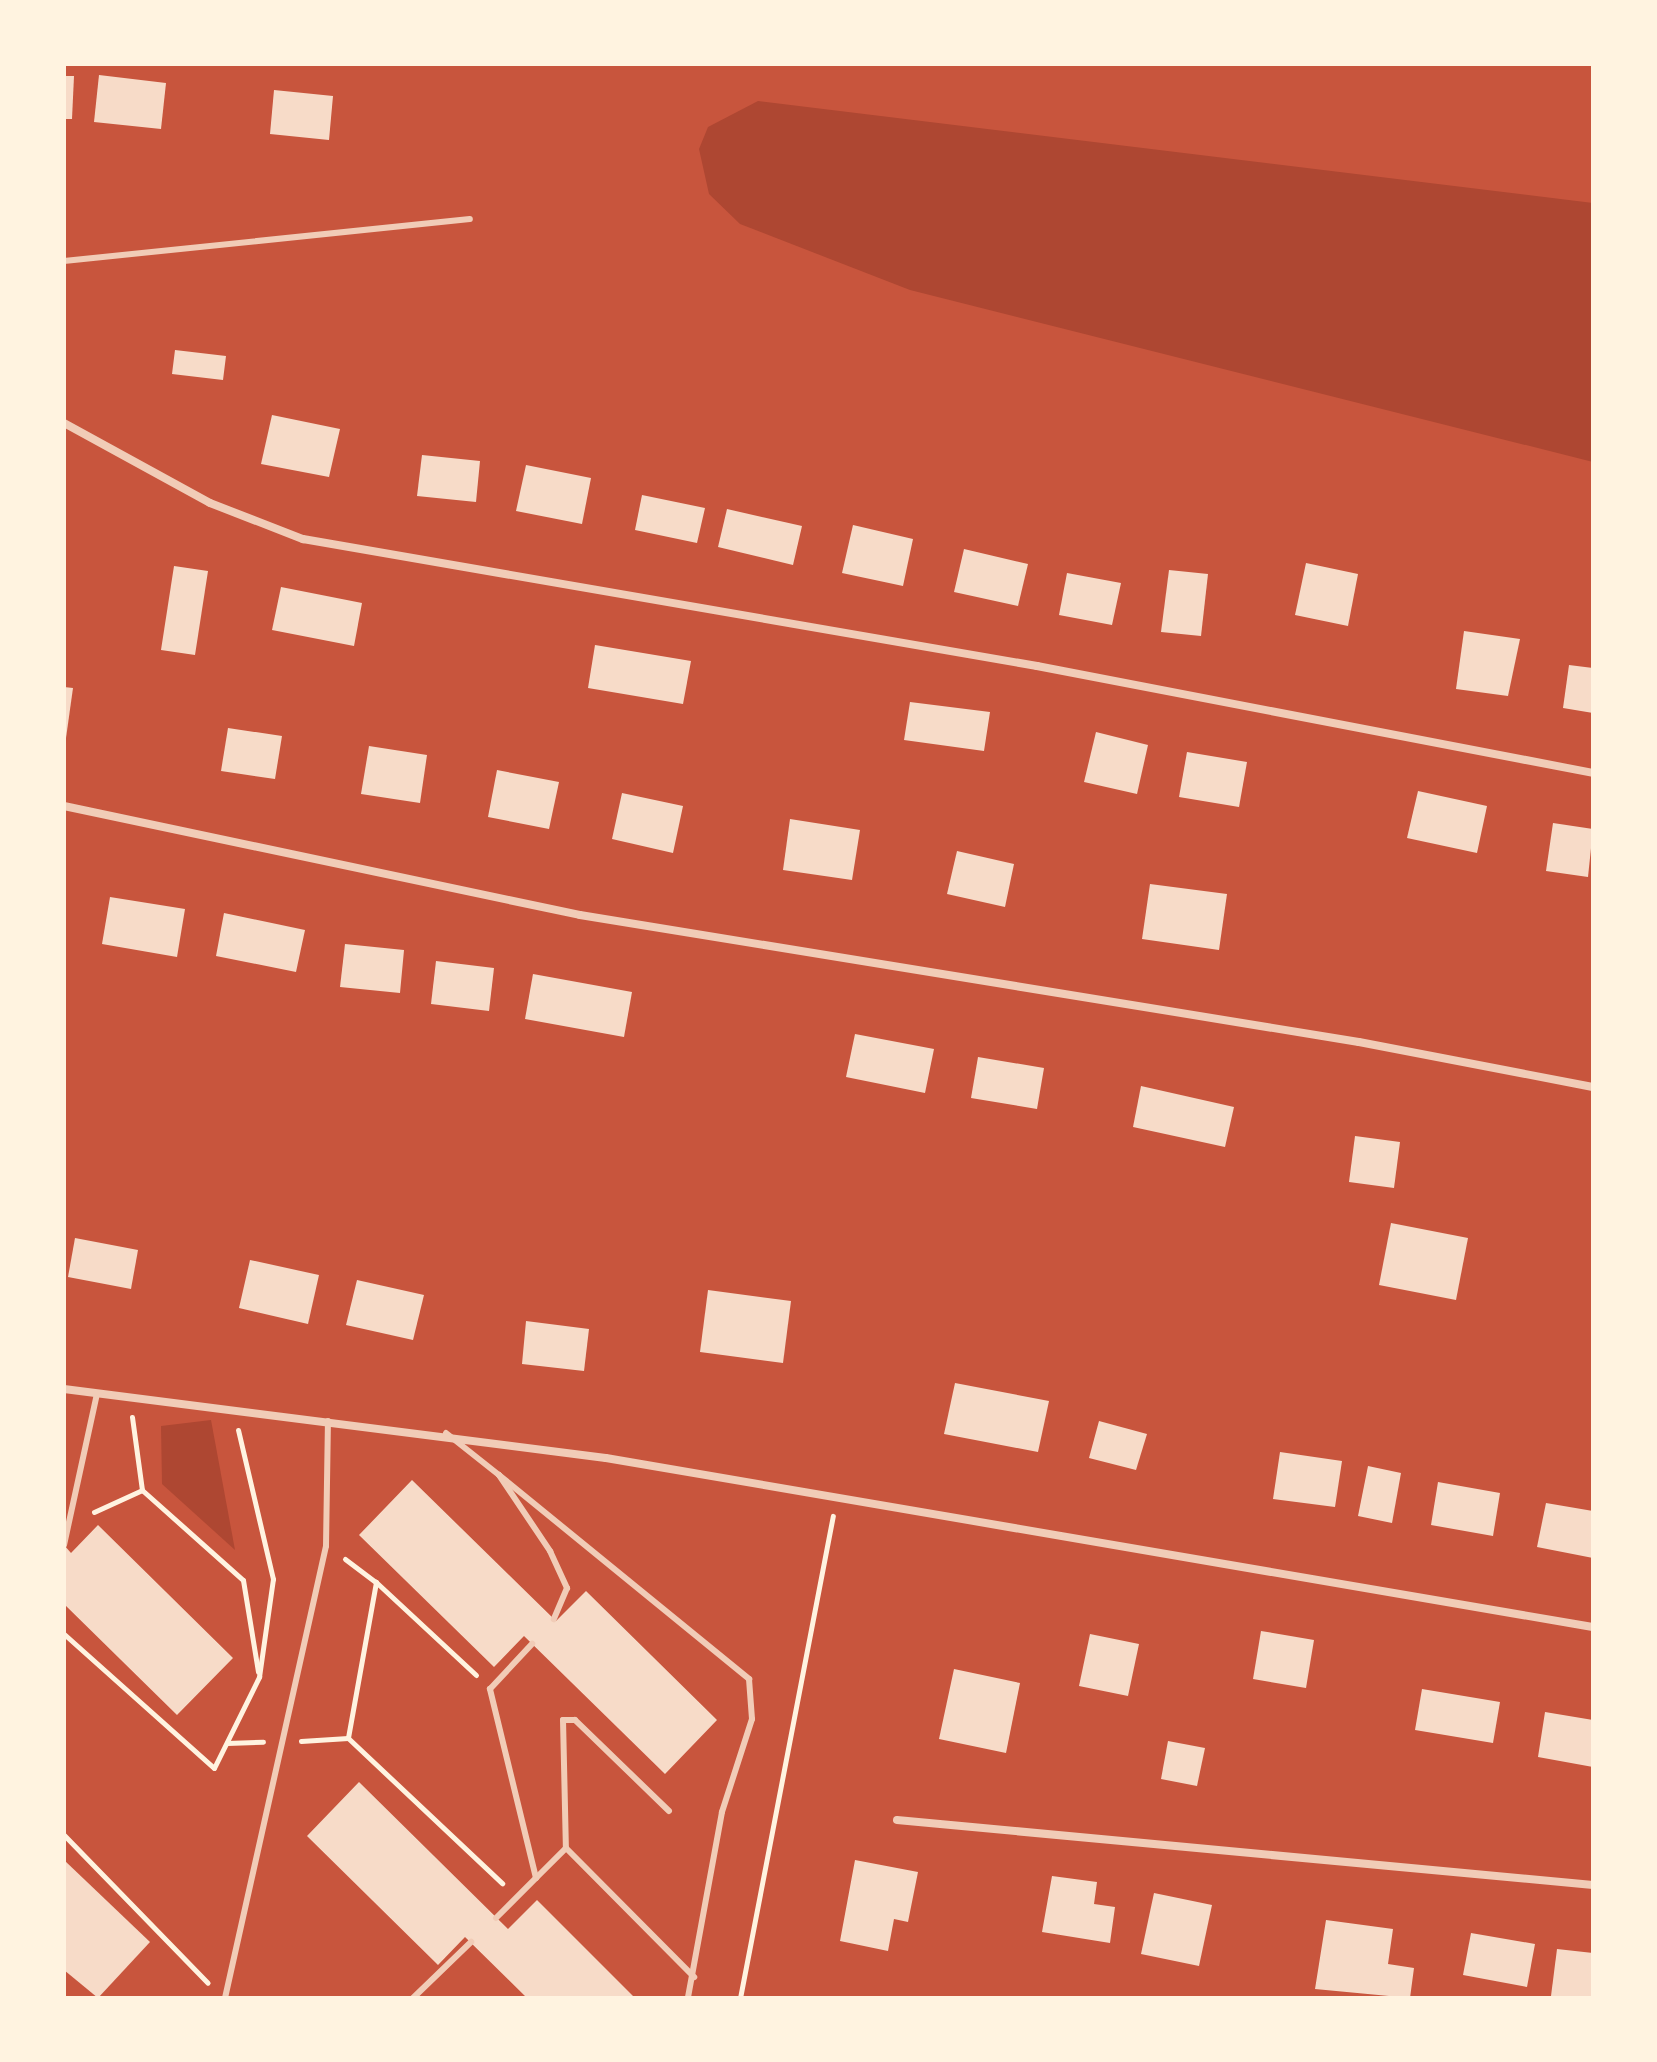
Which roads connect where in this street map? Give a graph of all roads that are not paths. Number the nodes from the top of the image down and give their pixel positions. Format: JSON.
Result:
{"nodes":[{"id":1,"x":470,"y":219,"type":"dead end"},
{"id":2,"x":64,"y":261,"type":"edge"},
{"id":3,"x":64,"y":423,"type":"edge"},
{"id":4,"x":1593,"y":773,"type":"edge"},
{"id":5,"x":64,"y":806,"type":"edge"},
{"id":6,"x":1593,"y":1087,"type":"edge"},
{"id":7,"x":64,"y":1389,"type":"edge"},
{"id":8,"x":97,"y":1394,"type":"junction"},
{"id":9,"x":328,"y":1420,"type":"junction"},
{"id":10,"x":446,"y":1433,"type":"junction"},
{"id":11,"x":499,"y":1475,"type":"junction"},
{"id":12,"x":64,"y":1545,"type":"edge"},
{"id":13,"x":554,"y":1619,"type":"dead end"},
{"id":14,"x":1593,"y":1627,"type":"edge"},
{"id":15,"x":532,"y":1644,"type":"dead end"},
{"id":16,"x":669,"y":1811,"type":"dead end"},
{"id":17,"x":897,"y":1820,"type":"dead end"},
{"id":18,"x":566,"y":1848,"type":"junction"},
{"id":19,"x":536,"y":1878,"type":"junction"},
{"id":20,"x":1593,"y":1885,"type":"edge"},
{"id":21,"x":496,"y":1918,"type":"dead end"},
{"id":22,"x":471,"y":1942,"type":"dead end"},
{"id":23,"x":694,"y":1977,"type":"junction"},
{"id":24,"x":225,"y":1998,"type":"edge"},
{"id":25,"x":413,"y":1998,"type":"edge"},
{"id":26,"x":688,"y":1998,"type":"edge"}],
"edges":[{"from":1,"to":2,"type":"lane"},
{"from":3,"to":4,"type":"street"},
{"from":5,"to":6,"type":"street"},
{"from":7,"to":8,"type":"street"},
{"from":8,"to":9,"type":"street"},
{"from":8,"to":12,"type":"lane"},
{"from":9,"to":10,"type":"street"},
{"from":9,"to":24,"type":"lane"},
{"from":10,"to":11,"type":"lane"},
{"from":10,"to":14,"type":"street"},
{"from":11,"to":13,"type":"lane"},
{"from":11,"to":23,"type":"lane"},
{"from":15,"to":19,"type":"lane"},
{"from":16,"to":18,"type":"lane"},
{"from":17,"to":20,"type":"street"},
{"from":18,"to":19,"type":"lane"},
{"from":18,"to":23,"type":"lane"},
{"from":19,"to":21,"type":"lane"},
{"from":22,"to":25,"type":"lane"},
{"from":23,"to":26,"type":"lane"}]}
